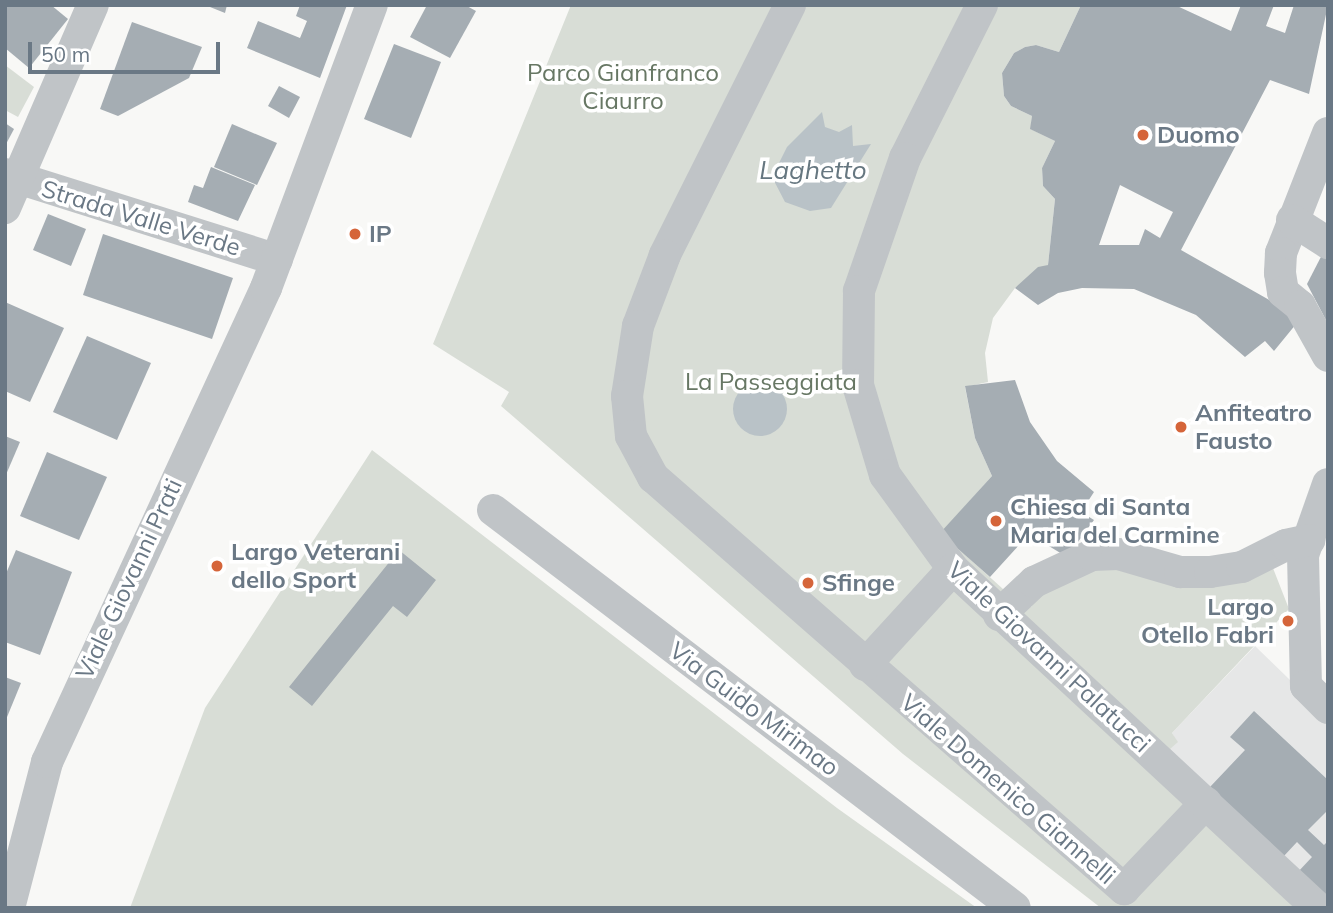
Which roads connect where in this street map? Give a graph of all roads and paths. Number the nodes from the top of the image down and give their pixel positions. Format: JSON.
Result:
{"nodes":[{"id":1,"x":93,"y":5,"type":"edge"},
{"id":2,"x":373,"y":5,"type":"edge"},
{"id":3,"x":790,"y":5,"type":"edge"},
{"id":4,"x":982,"y":5,"type":"edge"},
{"id":5,"x":1328,"y":133,"type":"edge"},
{"id":6,"x":12,"y":177,"type":"edge"},
{"id":7,"x":5,"y":208,"type":"edge"},
{"id":8,"x":1292,"y":220,"type":"junction"},
{"id":9,"x":1328,"y":243,"type":"edge"},
{"id":10,"x":277,"y":260,"type":"junction"},
{"id":11,"x":1328,"y":356,"type":"edge"},
{"id":12,"x":1328,"y":484,"type":"edge"},
{"id":13,"x":493,"y":510,"type":"dead end"},
{"id":14,"x":1316,"y":530,"type":"junction"},
{"id":15,"x":953,"y":569,"type":"junction"},
{"id":16,"x":999,"y":615,"type":"junction"},
{"id":17,"x":865,"y":665,"type":"junction"},
{"id":18,"x":1328,"y":708,"type":"edge"},
{"id":19,"x":1206,"y":803,"type":"junction"},
{"id":20,"x":1134,"y":899,"type":"edge"},
{"id":21,"x":10,"y":902,"type":"edge"},
{"id":22,"x":1015,"y":908,"type":"edge"},
{"id":23,"x":1318,"y":908,"type":"edge"}],
"edges":[{"from":1,"to":6,"type":"street"},
{"from":2,"to":10,"type":"street","name":"Viale Giovanni Prati"},
{"from":3,"to":17,"type":"street","name":"Viale Domenico Giannelli"},
{"from":4,"to":15,"type":"street","name":"Viale Giovanni Palatucci"},
{"from":5,"to":8,"type":"street"},
{"from":6,"to":7,"type":"street"},
{"from":6,"to":10,"type":"street","name":"Strada Valle Verde"},
{"from":8,"to":9,"type":"street"},
{"from":8,"to":11,"type":"street"},
{"from":10,"to":21,"type":"street","name":"Viale Giovanni Prati"},
{"from":12,"to":14,"type":"street"},
{"from":13,"to":22,"type":"street","name":"Via Guido Mirimao"},
{"from":14,"to":16,"type":"street"},
{"from":14,"to":18,"type":"street"},
{"from":15,"to":16,"type":"street","name":"Viale Giovanni Palatucci"},
{"from":15,"to":17,"type":"street"},
{"from":16,"to":19,"type":"street","name":"Viale Giovanni Palatucci"},
{"from":17,"to":20,"type":"street","name":"Viale Domenico Giannelli"},
{"from":19,"to":20,"type":"street","name":"Viale Domenico Giannelli"},
{"from":19,"to":23,"type":"street","name":"Viale Giovanni Palatucci"}]}
